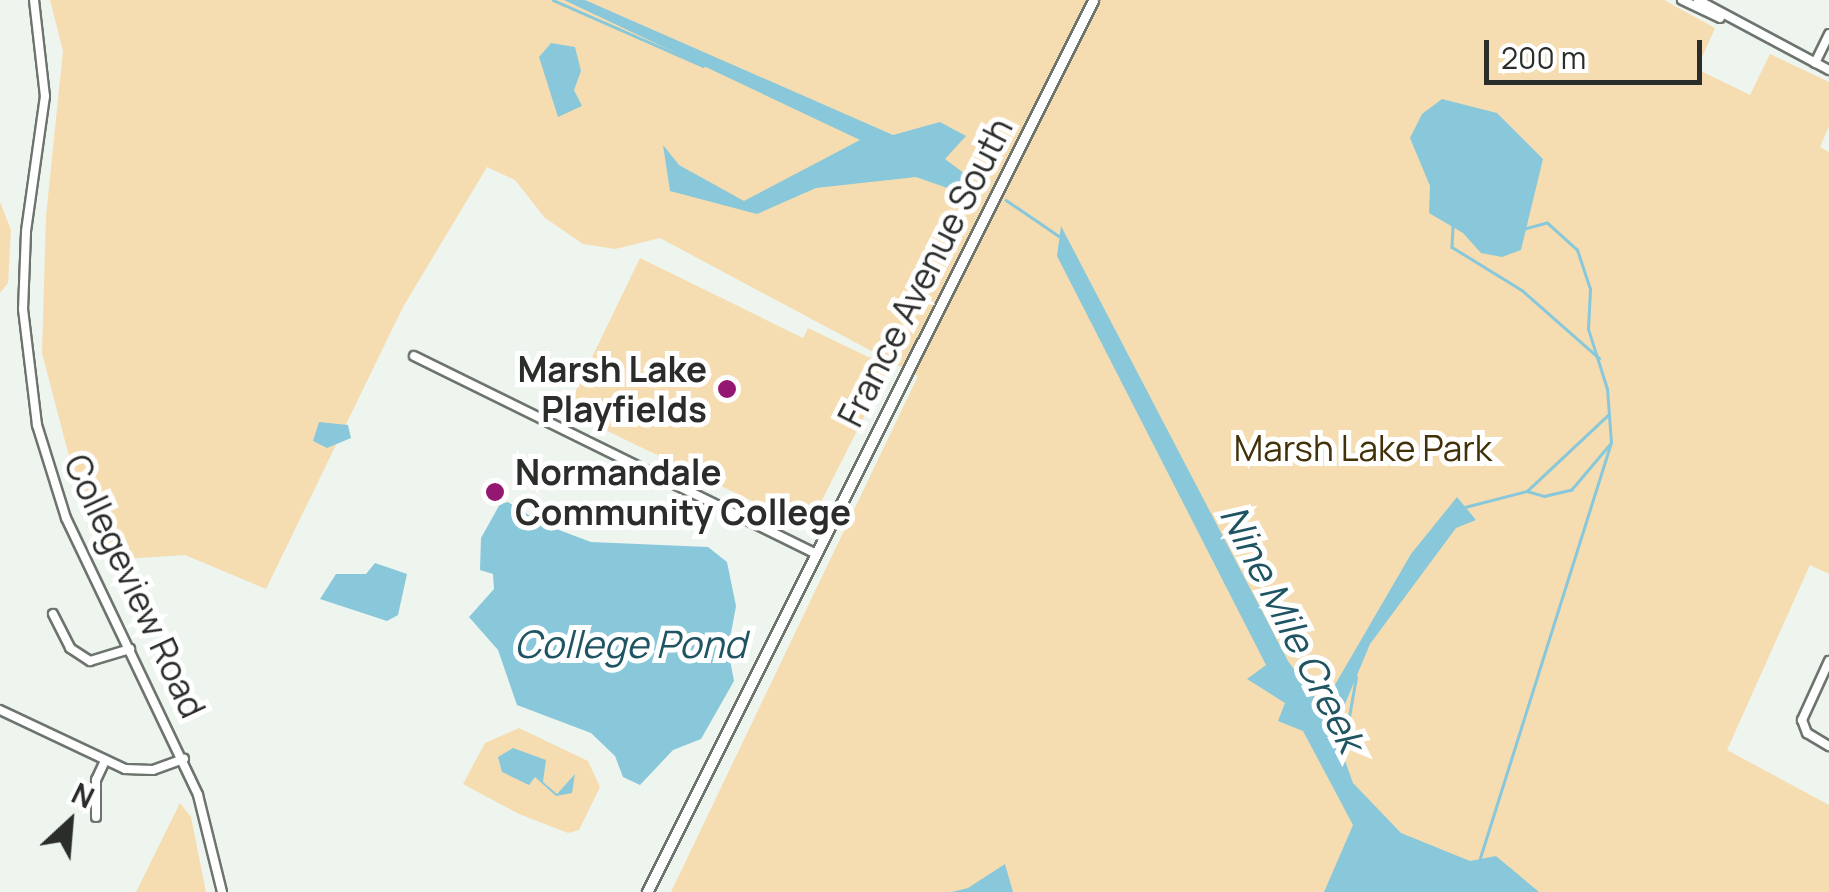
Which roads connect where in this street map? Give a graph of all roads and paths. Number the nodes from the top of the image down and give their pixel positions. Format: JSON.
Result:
{"nodes":[{"id":1,"x":34,"y":0,"type":"edge"},
{"id":2,"x":1093,"y":0,"type":"edge"},
{"id":3,"x":1682,"y":0,"type":"edge"},
{"id":4,"x":1698,"y":0,"type":"edge"},
{"id":5,"x":1729,"y":20,"type":"junction"},
{"id":6,"x":1829,"y":34,"type":"edge"},
{"id":7,"x":1814,"y":63,"type":"junction"},
{"id":8,"x":1829,"y":70,"type":"edge"},
{"id":9,"x":414,"y":356,"type":"dead end"},
{"id":10,"x":815,"y":552,"type":"junction"},
{"id":11,"x":53,"y":614,"type":"dead end"},
{"id":12,"x":130,"y":649,"type":"junction"},
{"id":13,"x":1829,"y":661,"type":"edge"},
{"id":14,"x":0,"y":710,"type":"edge"},
{"id":15,"x":1829,"y":746,"type":"edge"},
{"id":16,"x":184,"y":759,"type":"junction"},
{"id":17,"x":105,"y":761,"type":"junction"},
{"id":18,"x":96,"y":816,"type":"dead end"},
{"id":19,"x":222,"y":892,"type":"edge"},
{"id":20,"x":647,"y":892,"type":"edge"}],
"edges":[{"from":1,"to":12,"type":"street","name":"Collegeview Road"},
{"from":2,"to":10,"type":"main road","name":"France Avenue South"},
{"from":3,"to":5,"type":"street"},
{"from":4,"to":5,"type":"street"},
{"from":5,"to":7,"type":"street"},
{"from":6,"to":7,"type":"street"},
{"from":7,"to":8,"type":"street"},
{"from":9,"to":10,"type":"street"},
{"from":10,"to":20,"type":"main road","name":"France Avenue South"},
{"from":11,"to":12,"type":"street"},
{"from":12,"to":16,"type":"street","name":"Collegeview Road"},
{"from":13,"to":15,"type":"street"},
{"from":14,"to":17,"type":"street"},
{"from":16,"to":17,"type":"street"},
{"from":16,"to":19,"type":"street","name":"Collegeview Road"},
{"from":17,"to":18,"type":"street"}]}
